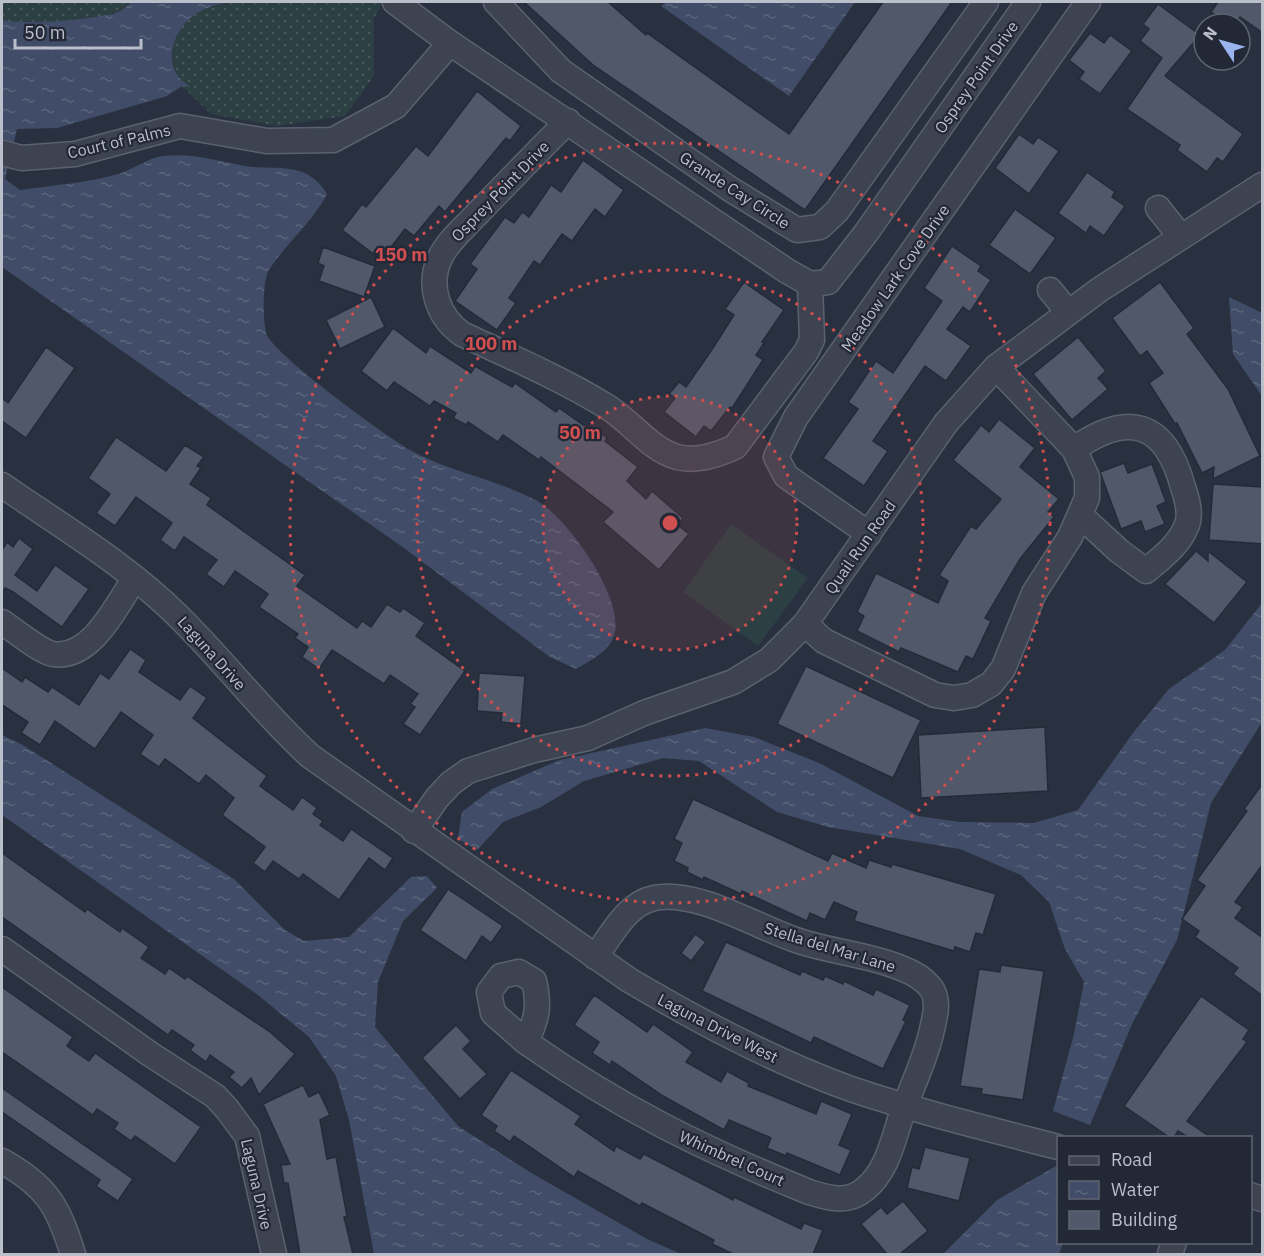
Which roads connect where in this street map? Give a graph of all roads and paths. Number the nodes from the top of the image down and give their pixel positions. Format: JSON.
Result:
{"nodes":[{"id":1,"x":395,"y":2,"type":"edge"},
{"id":2,"x":986,"y":2,"type":"edge"},
{"id":3,"x":1028,"y":2,"type":"edge"},
{"id":4,"x":1088,"y":2,"type":"edge"},
{"id":5,"x":491,"y":7,"type":"edge"},
{"id":6,"x":450,"y":43,"type":"junction"},
{"id":7,"x":568,"y":121,"type":"junction"},
{"id":8,"x":12,"y":155,"type":"edge"},
{"id":9,"x":1263,"y":185,"type":"edge"},
{"id":10,"x":1158,"y":208,"type":"dead end"},
{"id":11,"x":1181,"y":237,"type":"junction"},
{"id":12,"x":810,"y":284,"type":"junction"},
{"id":13,"x":1050,"y":290,"type":"dead end"},
{"id":14,"x":1068,"y":312,"type":"junction"},
{"id":15,"x":996,"y":367,"type":"junction"},
{"id":16,"x":1074,"y":449,"type":"junction"},
{"id":17,"x":2,"y":485,"type":"edge"},
{"id":18,"x":1081,"y":516,"type":"junction"},
{"id":19,"x":869,"y":534,"type":"junction"},
{"id":20,"x":135,"y":578,"type":"junction"},
{"id":21,"x":2,"y":622,"type":"edge"},
{"id":22,"x":805,"y":624,"type":"junction"},
{"id":23,"x":414,"y":831,"type":"junction"},
{"id":24,"x":2,"y":949,"type":"edge"},
{"id":25,"x":595,"y":957,"type":"junction"},
{"id":26,"x":526,"y":1042,"type":"dead end"},
{"id":27,"x":904,"y":1106,"type":"junction"},
{"id":28,"x":1057,"y":1146,"type":"edge"},
{"id":29,"x":2,"y":1161,"type":"edge"},
{"id":30,"x":73,"y":1254,"type":"edge"},
{"id":31,"x":274,"y":1254,"type":"edge"}],
"edges":[{"from":1,"to":6,"type":"street"},
{"from":2,"to":5,"type":"street","name":"Grande Cay Circle"},
{"from":3,"to":12,"type":"street","name":"Osprey Point Drive"},
{"from":4,"to":19,"type":"street","name":"Meadow Lark Cove Drive"},
{"from":6,"to":7,"type":"street"},
{"from":6,"to":8,"type":"street","name":"Court of Palms"},
{"from":7,"to":12,"type":"street"},
{"from":7,"to":12,"type":"street","name":"Osprey Point Drive"},
{"from":9,"to":11,"type":"street","name":"Quail Run Road"},
{"from":10,"to":11,"type":"street"},
{"from":11,"to":14,"type":"street","name":"Quail Run Road"},
{"from":13,"to":14,"type":"street"},
{"from":14,"to":15,"type":"street","name":"Quail Run Road"},
{"from":15,"to":16,"type":"street"},
{"from":15,"to":19,"type":"street","name":"Quail Run Road"},
{"from":16,"to":18,"type":"street"},
{"from":16,"to":18,"type":"street"},
{"from":17,"to":20,"type":"street","name":"Laguna Drive"},
{"from":18,"to":22,"type":"street"},
{"from":19,"to":22,"type":"street","name":"Quail Run Road"},
{"from":20,"to":21,"type":"street"},
{"from":20,"to":23,"type":"street","name":"Laguna Drive"},
{"from":22,"to":23,"type":"street","name":"Quail Run Road"},
{"from":23,"to":25,"type":"street","name":"Laguna Drive West"},
{"from":24,"to":31,"type":"street","name":"Laguna Drive"},
{"from":25,"to":27,"type":"street","name":"Laguna Drive West"},
{"from":25,"to":27,"type":"street","name":"Stella del Mar Lane"},
{"from":26,"to":27,"type":"street","name":"Whimbrel Court"},
{"from":27,"to":28,"type":"street","name":"Laguna Drive West"},
{"from":29,"to":30,"type":"street"}]}
